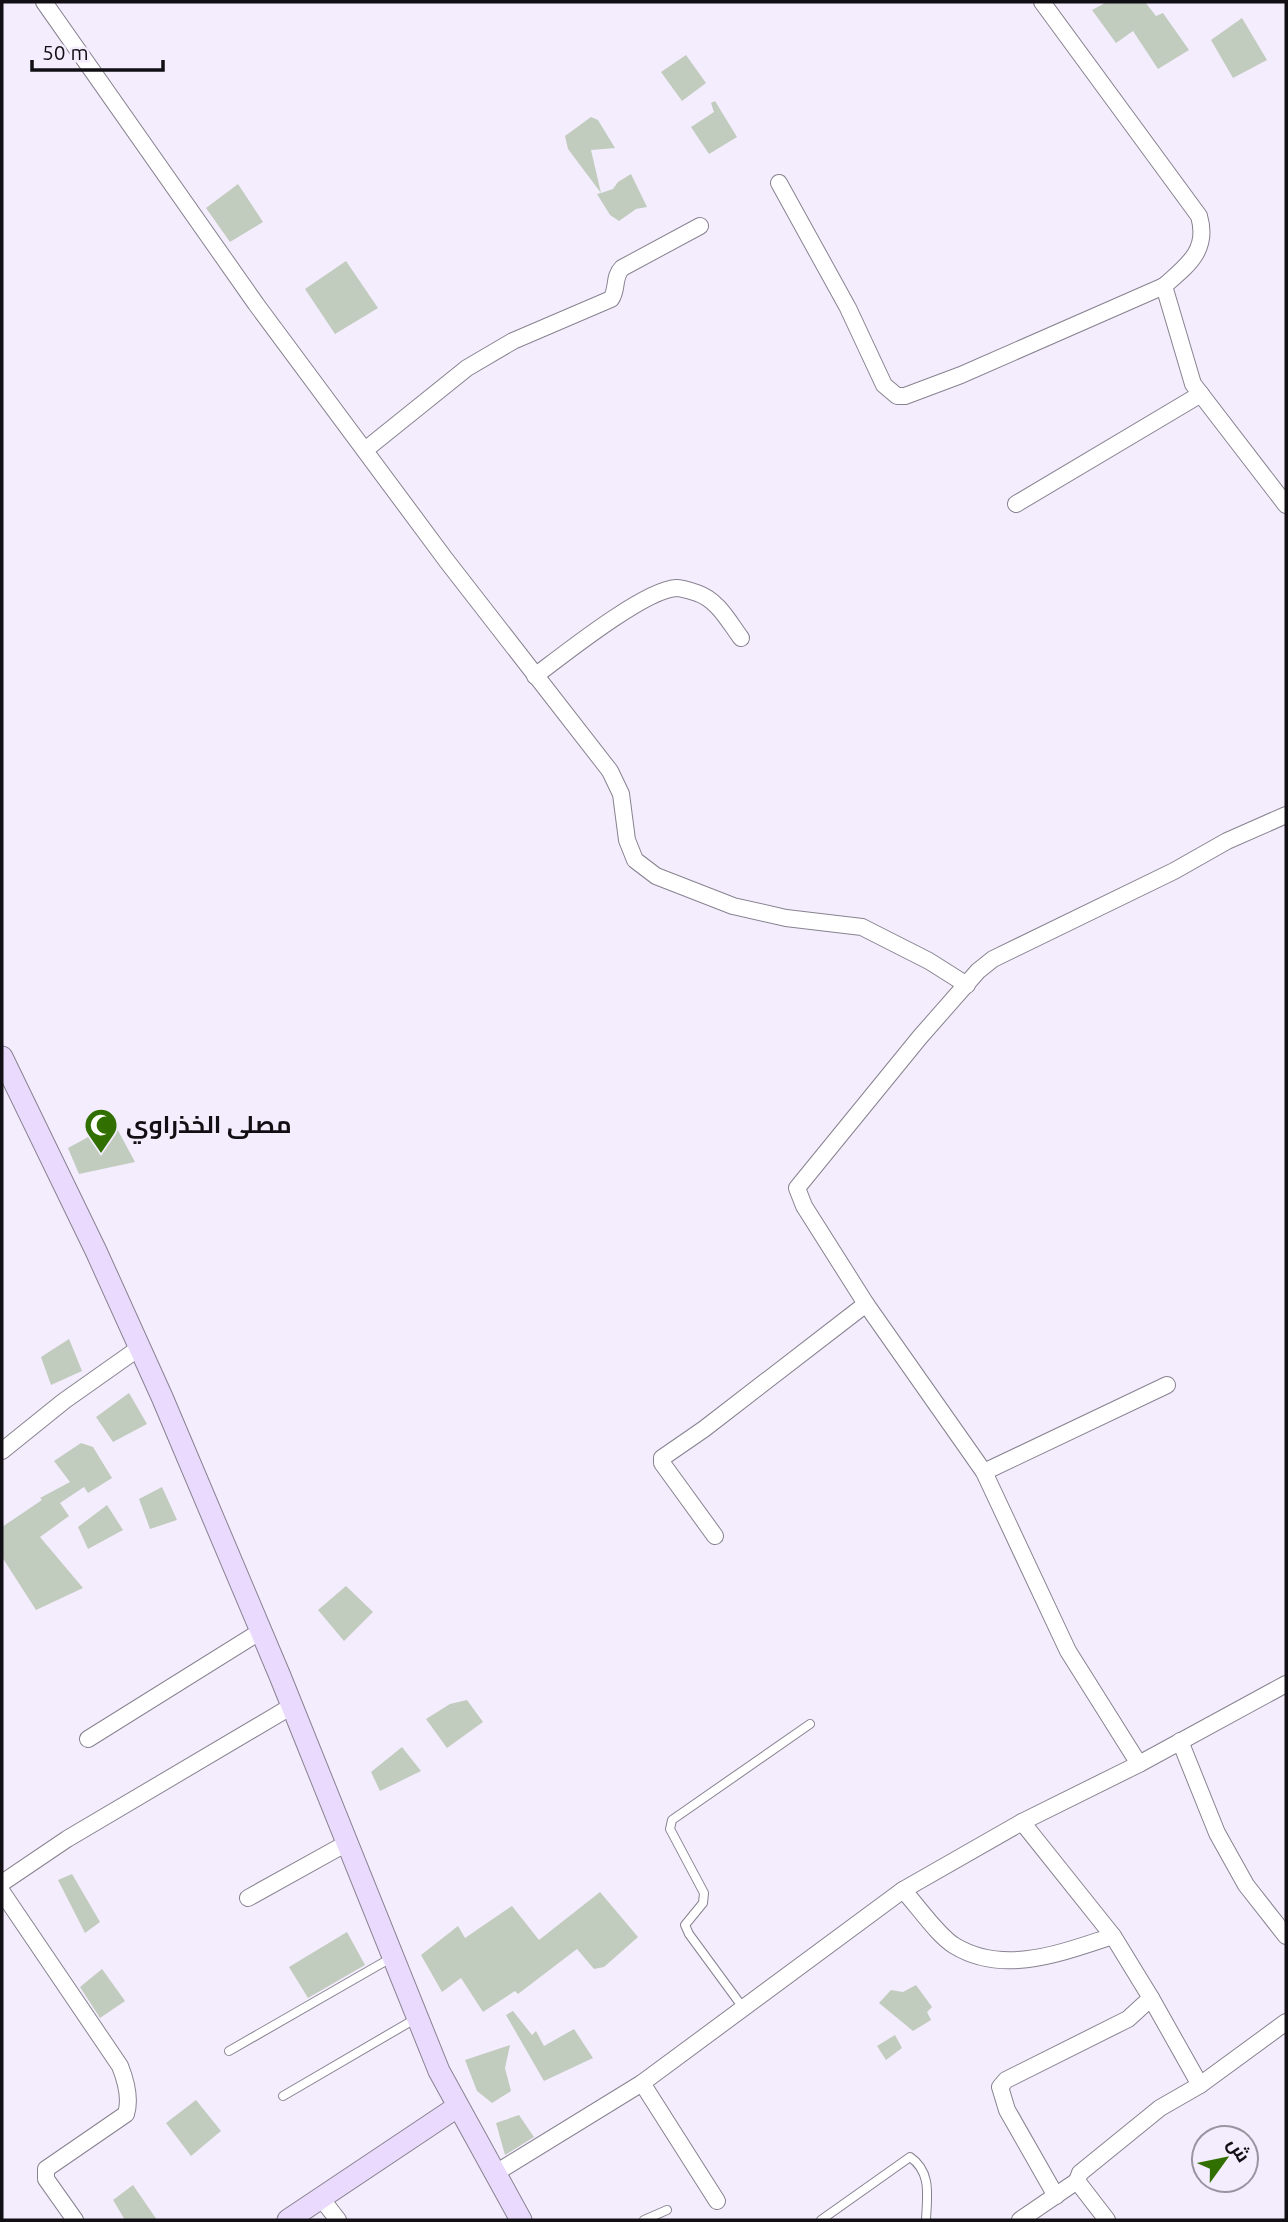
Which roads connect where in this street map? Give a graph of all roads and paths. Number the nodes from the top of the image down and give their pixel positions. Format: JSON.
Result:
{"nodes":[{"id":1,"x":44,"y":2,"type":"edge"},
{"id":2,"x":1042,"y":2,"type":"edge"},
{"id":3,"x":779,"y":183,"type":"dead end"},
{"id":4,"x":700,"y":226,"type":"dead end"},
{"id":5,"x":1164,"y":286,"type":"junction"},
{"id":6,"x":1201,"y":394,"type":"junction"},
{"id":7,"x":365,"y":450,"type":"junction"},
{"id":8,"x":1016,"y":504,"type":"dead end"},
{"id":9,"x":1286,"y":505,"type":"edge"},
{"id":10,"x":741,"y":638,"type":"dead end"},
{"id":11,"x":535,"y":676,"type":"junction"},
{"id":12,"x":1286,"y":816,"type":"edge"},
{"id":13,"x":967,"y":985,"type":"junction"},
{"id":14,"x":2,"y":1057,"type":"edge"},
{"id":15,"x":866,"y":1304,"type":"junction"},
{"id":16,"x":139,"y":1348,"type":"junction"},
{"id":17,"x":1167,"y":1385,"type":"dead end"},
{"id":18,"x":2,"y":1451,"type":"edge"},
{"id":19,"x":984,"y":1472,"type":"junction"},
{"id":20,"x":715,"y":1536,"type":"dead end"},
{"id":21,"x":261,"y":1631,"type":"junction"},
{"id":22,"x":1286,"y":1684,"type":"edge"},
{"id":23,"x":292,"y":1706,"type":"junction"},
{"id":24,"x":810,"y":1724,"type":"dead end"},
{"id":25,"x":88,"y":1739,"type":"dead end"},
{"id":26,"x":1180,"y":1741,"type":"junction"},
{"id":27,"x":1139,"y":1764,"type":"junction"},
{"id":28,"x":1022,"y":1822,"type":"junction"},
{"id":29,"x":347,"y":1843,"type":"junction"},
{"id":30,"x":2,"y":1883,"type":"edge"},
{"id":31,"x":903,"y":1890,"type":"junction"},
{"id":32,"x":2,"y":1892,"type":"edge"},
{"id":33,"x":248,"y":1898,"type":"dead end"},
{"id":34,"x":1113,"y":1936,"type":"junction"},
{"id":35,"x":1286,"y":1936,"type":"edge"},
{"id":36,"x":393,"y":1956,"type":"junction"},
{"id":37,"x":1151,"y":1998,"type":"junction"},
{"id":38,"x":744,"y":2009,"type":"junction"},
{"id":39,"x":418,"y":2018,"type":"junction"},
{"id":40,"x":1286,"y":2022,"type":"edge"},
{"id":41,"x":229,"y":2051,"type":"dead end"},
{"id":42,"x":642,"y":2084,"type":"junction"},
{"id":43,"x":1200,"y":2085,"type":"junction"},
{"id":44,"x":283,"y":2096,"type":"dead end"},
{"id":45,"x":457,"y":2107,"type":"junction"},
{"id":46,"x":494,"y":2174,"type":"junction"},
{"id":47,"x":1077,"y":2181,"type":"junction"},
{"id":48,"x":1056,"y":2196,"type":"junction"},
{"id":49,"x":321,"y":2198,"type":"junction"},
{"id":50,"x":717,"y":2201,"type":"dead end"},
{"id":51,"x":667,"y":2210,"type":"dead end"},
{"id":52,"x":75,"y":2220,"type":"edge"},
{"id":53,"x":288,"y":2220,"type":"edge"},
{"id":54,"x":338,"y":2220,"type":"edge"},
{"id":55,"x":521,"y":2220,"type":"edge"},
{"id":56,"x":644,"y":2220,"type":"edge"},
{"id":57,"x":821,"y":2220,"type":"edge"},
{"id":58,"x":926,"y":2220,"type":"edge"},
{"id":59,"x":1020,"y":2220,"type":"edge"},
{"id":60,"x":1107,"y":2220,"type":"edge"}],
"edges":[{"from":1,"to":7,"type":"street"},
{"from":2,"to":5,"type":"street"},
{"from":3,"to":5,"type":"street"},
{"from":4,"to":7,"type":"street"},
{"from":5,"to":6,"type":"street"},
{"from":6,"to":8,"type":"street"},
{"from":6,"to":9,"type":"street"},
{"from":7,"to":11,"type":"street"},
{"from":10,"to":11,"type":"street"},
{"from":11,"to":13,"type":"street"},
{"from":12,"to":13,"type":"street"},
{"from":13,"to":15,"type":"street"},
{"from":14,"to":16,"type":"street"},
{"from":15,"to":19,"type":"street"},
{"from":15,"to":20,"type":"street"},
{"from":16,"to":18,"type":"street"},
{"from":16,"to":21,"type":"street"},
{"from":17,"to":19,"type":"street"},
{"from":19,"to":27,"type":"street"},
{"from":21,"to":23,"type":"street"},
{"from":21,"to":25,"type":"street"},
{"from":22,"to":26,"type":"street"},
{"from":23,"to":29,"type":"street"},
{"from":23,"to":30,"type":"street"},
{"from":24,"to":38,"type":"lane"},
{"from":26,"to":27,"type":"street"},
{"from":26,"to":35,"type":"street"},
{"from":27,"to":28,"type":"street"},
{"from":28,"to":31,"type":"street"},
{"from":28,"to":34,"type":"street"},
{"from":29,"to":33,"type":"street"},
{"from":29,"to":36,"type":"street"},
{"from":31,"to":34,"type":"street"},
{"from":31,"to":38,"type":"street"},
{"from":32,"to":52,"type":"street"},
{"from":34,"to":37,"type":"street"},
{"from":36,"to":39,"type":"street"},
{"from":36,"to":41,"type":"lane"},
{"from":37,"to":43,"type":"street"},
{"from":37,"to":48,"type":"street"},
{"from":38,"to":42,"type":"street"},
{"from":39,"to":44,"type":"lane"},
{"from":39,"to":45,"type":"street"},
{"from":40,"to":43,"type":"street"},
{"from":42,"to":46,"type":"street"},
{"from":42,"to":50,"type":"street"},
{"from":43,"to":47,"type":"street"},
{"from":45,"to":46,"type":"street"},
{"from":45,"to":49,"type":"street"},
{"from":46,"to":55,"type":"street"},
{"from":47,"to":48,"type":"street"},
{"from":47,"to":60,"type":"street"},
{"from":48,"to":59,"type":"street"},
{"from":49,"to":53,"type":"street"},
{"from":49,"to":54,"type":"street"},
{"from":51,"to":56,"type":"lane"},
{"from":57,"to":58,"type":"lane"}]}
